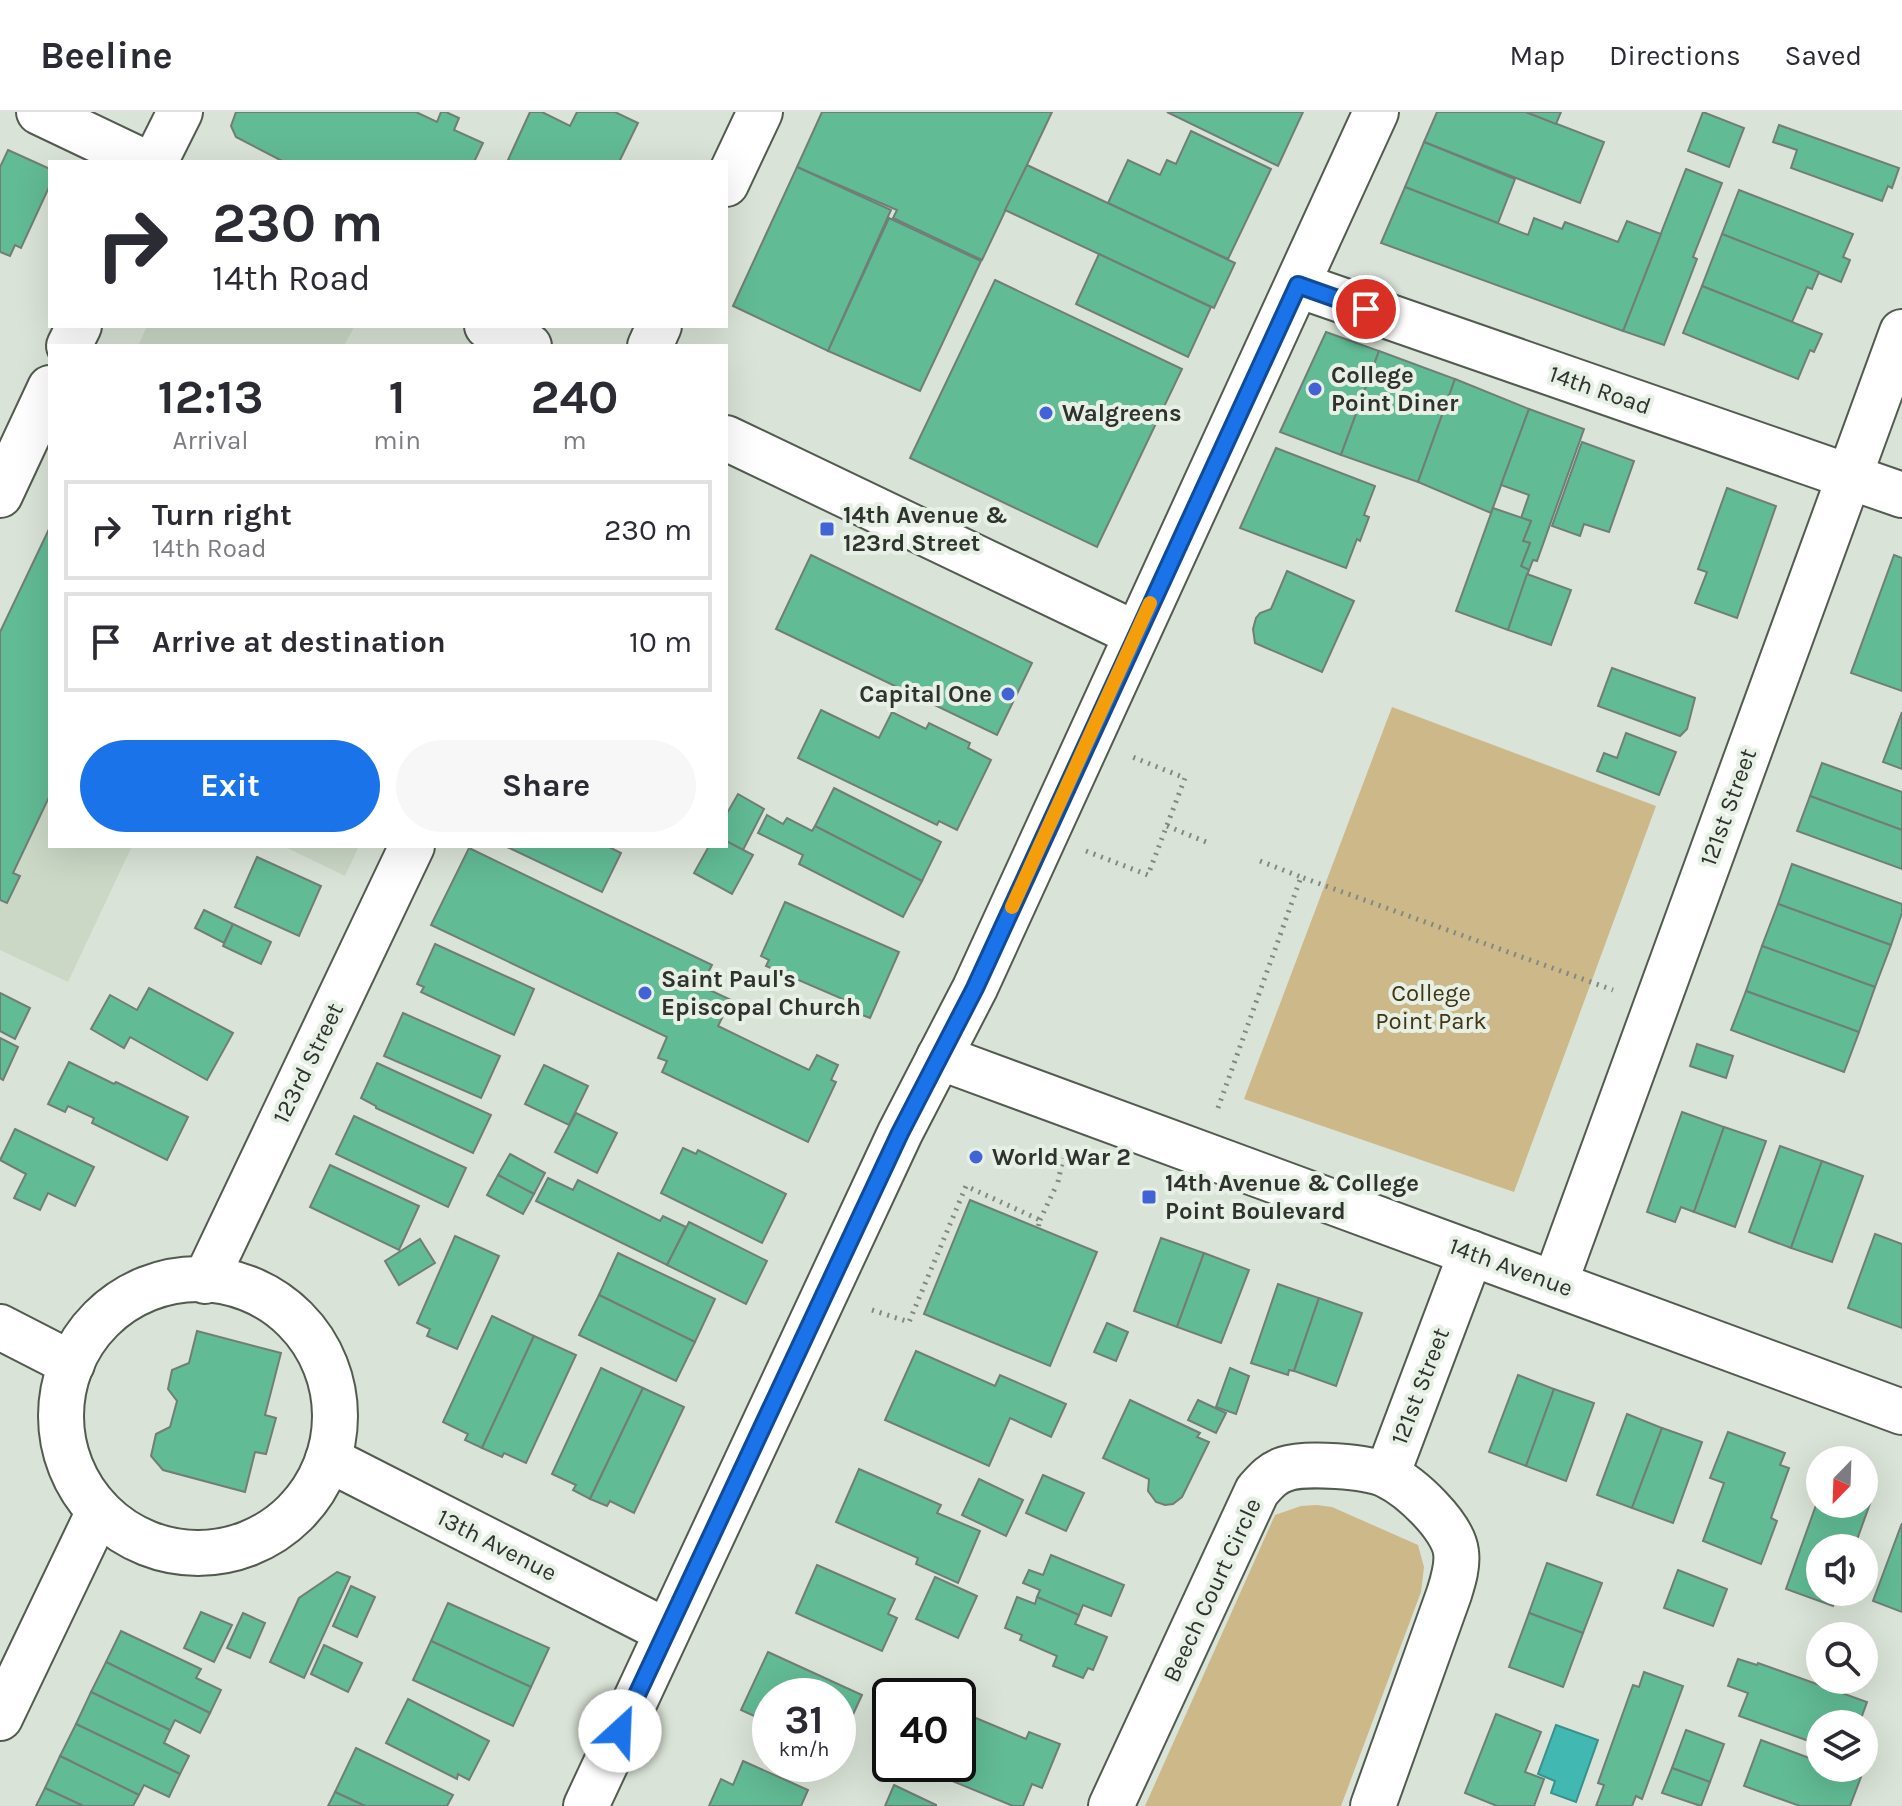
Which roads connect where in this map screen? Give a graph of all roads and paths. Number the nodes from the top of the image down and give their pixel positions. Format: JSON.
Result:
{"nodes":[{"id":1,"x":39,"y":112,"type":"edge"},
{"id":2,"x":180,"y":112,"type":"edge"},
{"id":3,"x":760,"y":112,"type":"edge"},
{"id":4,"x":1376,"y":112,"type":"edge"},
{"id":5,"x":140,"y":160,"type":"edge"},
{"id":6,"x":156,"y":160,"type":"edge"},
{"id":7,"x":728,"y":180,"type":"edge"},
{"id":8,"x":1298,"y":285,"type":"junction"},
{"id":9,"x":491,"y":328,"type":"edge"},
{"id":10,"x":1902,"y":332,"type":"edge"},
{"id":11,"x":525,"y":344,"type":"edge"},
{"id":12,"x":48,"y":392,"type":"edge"},
{"id":13,"x":728,"y":439,"type":"edge"},
{"id":14,"x":1848,"y":476,"type":"junction"},
{"id":15,"x":0,"y":495,"type":"edge"},
{"id":16,"x":1902,"y":495,"type":"edge"},
{"id":17,"x":1136,"y":634,"type":"junction"},
{"id":18,"x":1138,"y":759,"type":"dead end"},
{"id":19,"x":1167,"y":826,"type":"junction"},
{"id":20,"x":1211,"y":844,"type":"dead end"},
{"id":21,"x":411,"y":848,"type":"edge"},
{"id":22,"x":1092,"y":854,"type":"dead end"},
{"id":23,"x":1260,"y":861,"type":"dead end"},
{"id":24,"x":1301,"y":877,"type":"junction"},
{"id":25,"x":1617,"y":992,"type":"dead end"},
{"id":26,"x":939,"y":1057,"type":"junction"},
{"id":27,"x":1218,"y":1108,"type":"dead end"},
{"id":28,"x":1063,"y":1158,"type":"dead end"},
{"id":29,"x":1040,"y":1220,"type":"junction"},
{"id":30,"x":1038,"y":1228,"type":"dead end"},
{"id":31,"x":1471,"y":1253,"type":"junction"},
{"id":32,"x":205,"y":1281,"type":"junction"},
{"id":33,"x":1555,"y":1283,"type":"junction"},
{"id":34,"x":872,"y":1310,"type":"dead end"},
{"id":35,"x":0,"y":1327,"type":"edge"},
{"id":36,"x":72,"y":1364,"type":"junction"},
{"id":37,"x":1902,"y":1412,"type":"edge"},
{"id":38,"x":328,"y":1459,"type":"junction"},
{"id":39,"x":1387,"y":1475,"type":"junction"},
{"id":40,"x":99,"y":1511,"type":"junction"},
{"id":41,"x":666,"y":1631,"type":"junction"},
{"id":42,"x":0,"y":1718,"type":"edge"},
{"id":43,"x":586,"y":1806,"type":"edge"},
{"id":44,"x":1111,"y":1806,"type":"edge"},
{"id":45,"x":1373,"y":1806,"type":"edge"}],
"edges":[{"from":1,"to":5,"type":"street"},
{"from":2,"to":6,"type":"street"},
{"from":3,"to":7,"type":"street"},
{"from":4,"to":8,"type":"street"},
{"from":8,"to":14,"type":"street","name":"14th Road"},
{"from":8,"to":17,"type":"street"},
{"from":9,"to":11,"type":"street"},
{"from":10,"to":14,"type":"street","name":"121st Street"},
{"from":12,"to":15,"type":"street"},
{"from":13,"to":17,"type":"street"},
{"from":14,"to":16,"type":"street","name":"14th Road"},
{"from":14,"to":33,"type":"street","name":"121st Street"},
{"from":17,"to":26,"type":"street"},
{"from":18,"to":19,"type":"path"},
{"from":19,"to":20,"type":"path"},
{"from":19,"to":22,"type":"path"},
{"from":21,"to":32,"type":"street","name":"123rd Street"},
{"from":23,"to":24,"type":"path"},
{"from":24,"to":25,"type":"path"},
{"from":24,"to":27,"type":"path"},
{"from":26,"to":31,"type":"street","name":"14th Avenue"},
{"from":26,"to":41,"type":"street"},
{"from":28,"to":29,"type":"path"},
{"from":29,"to":30,"type":"path"},
{"from":29,"to":34,"type":"path"},
{"from":31,"to":33,"type":"street","name":"14th Avenue"},
{"from":31,"to":39,"type":"street","name":"121st Street"},
{"from":32,"to":36,"type":"street"},
{"from":32,"to":38,"type":"street"},
{"from":33,"to":37,"type":"street","name":"14th Avenue"},
{"from":35,"to":36,"type":"street"},
{"from":36,"to":40,"type":"street"},
{"from":38,"to":40,"type":"street"},
{"from":38,"to":41,"type":"street","name":"13th Avenue"},
{"from":39,"to":44,"type":"street","name":"Beech Court Circle"},
{"from":39,"to":45,"type":"street","name":"Beech Court Circle"},
{"from":40,"to":42,"type":"street"},
{"from":41,"to":43,"type":"street"}]}
